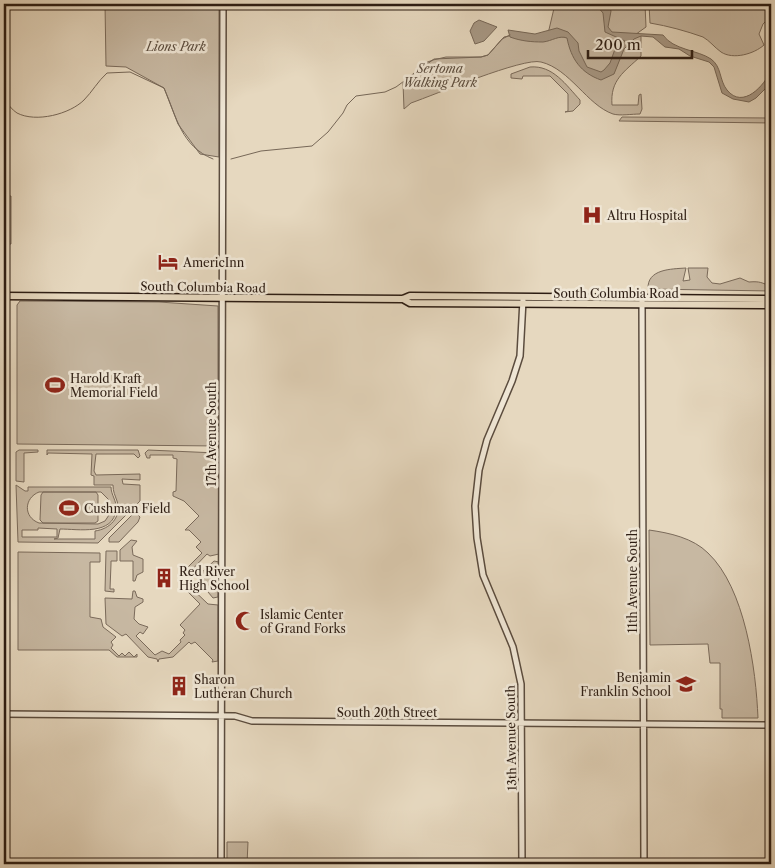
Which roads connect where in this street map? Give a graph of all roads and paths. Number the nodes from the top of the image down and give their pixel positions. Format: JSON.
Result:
{"nodes":[{"id":1,"x":224,"y":4,"type":"edge"},
{"id":2,"x":4,"y":296,"type":"edge"},
{"id":3,"x":223,"y":298,"type":"junction"},
{"id":4,"x":407,"y":299,"type":"junction"},
{"id":5,"x":758,"y":299,"type":"junction"},
{"id":6,"x":771,"y":299,"type":"edge"},
{"id":7,"x":523,"y":300,"type":"junction"},
{"id":8,"x":642,"y":301,"type":"junction"},
{"id":9,"x":743,"y":305,"type":"junction"},
{"id":10,"x":771,"y":305,"type":"edge"},
{"id":11,"x":4,"y":714,"type":"edge"},
{"id":12,"x":221,"y":716,"type":"junction"},
{"id":13,"x":522,"y":722,"type":"junction"},
{"id":14,"x":643,"y":724,"type":"junction"},
{"id":15,"x":771,"y":725,"type":"edge"},
{"id":16,"x":221,"y":864,"type":"edge"},
{"id":17,"x":522,"y":864,"type":"edge"},
{"id":18,"x":644,"y":864,"type":"edge"}],
"edges":[{"from":1,"to":3,"type":"street","name":"17th Avenue South"},
{"from":2,"to":3,"type":"main road","name":"South Columbia Road"},
{"from":3,"to":4,"type":"main road","name":"South Columbia Road"},
{"from":3,"to":12,"type":"street","name":"17th Avenue South"},
{"from":4,"to":7,"type":"main road","name":"South Columbia Road"},
{"from":4,"to":7,"type":"main road","name":"South Columbia Road"},
{"from":5,"to":6,"type":"main road","name":"South Columbia Road"},
{"from":5,"to":8,"type":"main road","name":"South Columbia Road"},
{"from":5,"to":9,"type":"main road"},
{"from":7,"to":8,"type":"main road","name":"South Columbia Road"},
{"from":7,"to":13,"type":"street","name":"13th Avenue South"},
{"from":8,"to":9,"type":"main road","name":"South Columbia Road"},
{"from":8,"to":14,"type":"street","name":"11th Avenue South"},
{"from":9,"to":10,"type":"main road","name":"South Columbia Road"},
{"from":11,"to":12,"type":"street","name":"South 20th Street"},
{"from":12,"to":13,"type":"street","name":"South 20th Street"},
{"from":12,"to":16,"type":"street","name":"17th Avenue South"},
{"from":13,"to":14,"type":"street","name":"South 20th Street"},
{"from":13,"to":17,"type":"street","name":"13th Avenue South"},
{"from":14,"to":15,"type":"street","name":"South 20th Street"},
{"from":14,"to":18,"type":"street","name":"11th Avenue South"}]}
